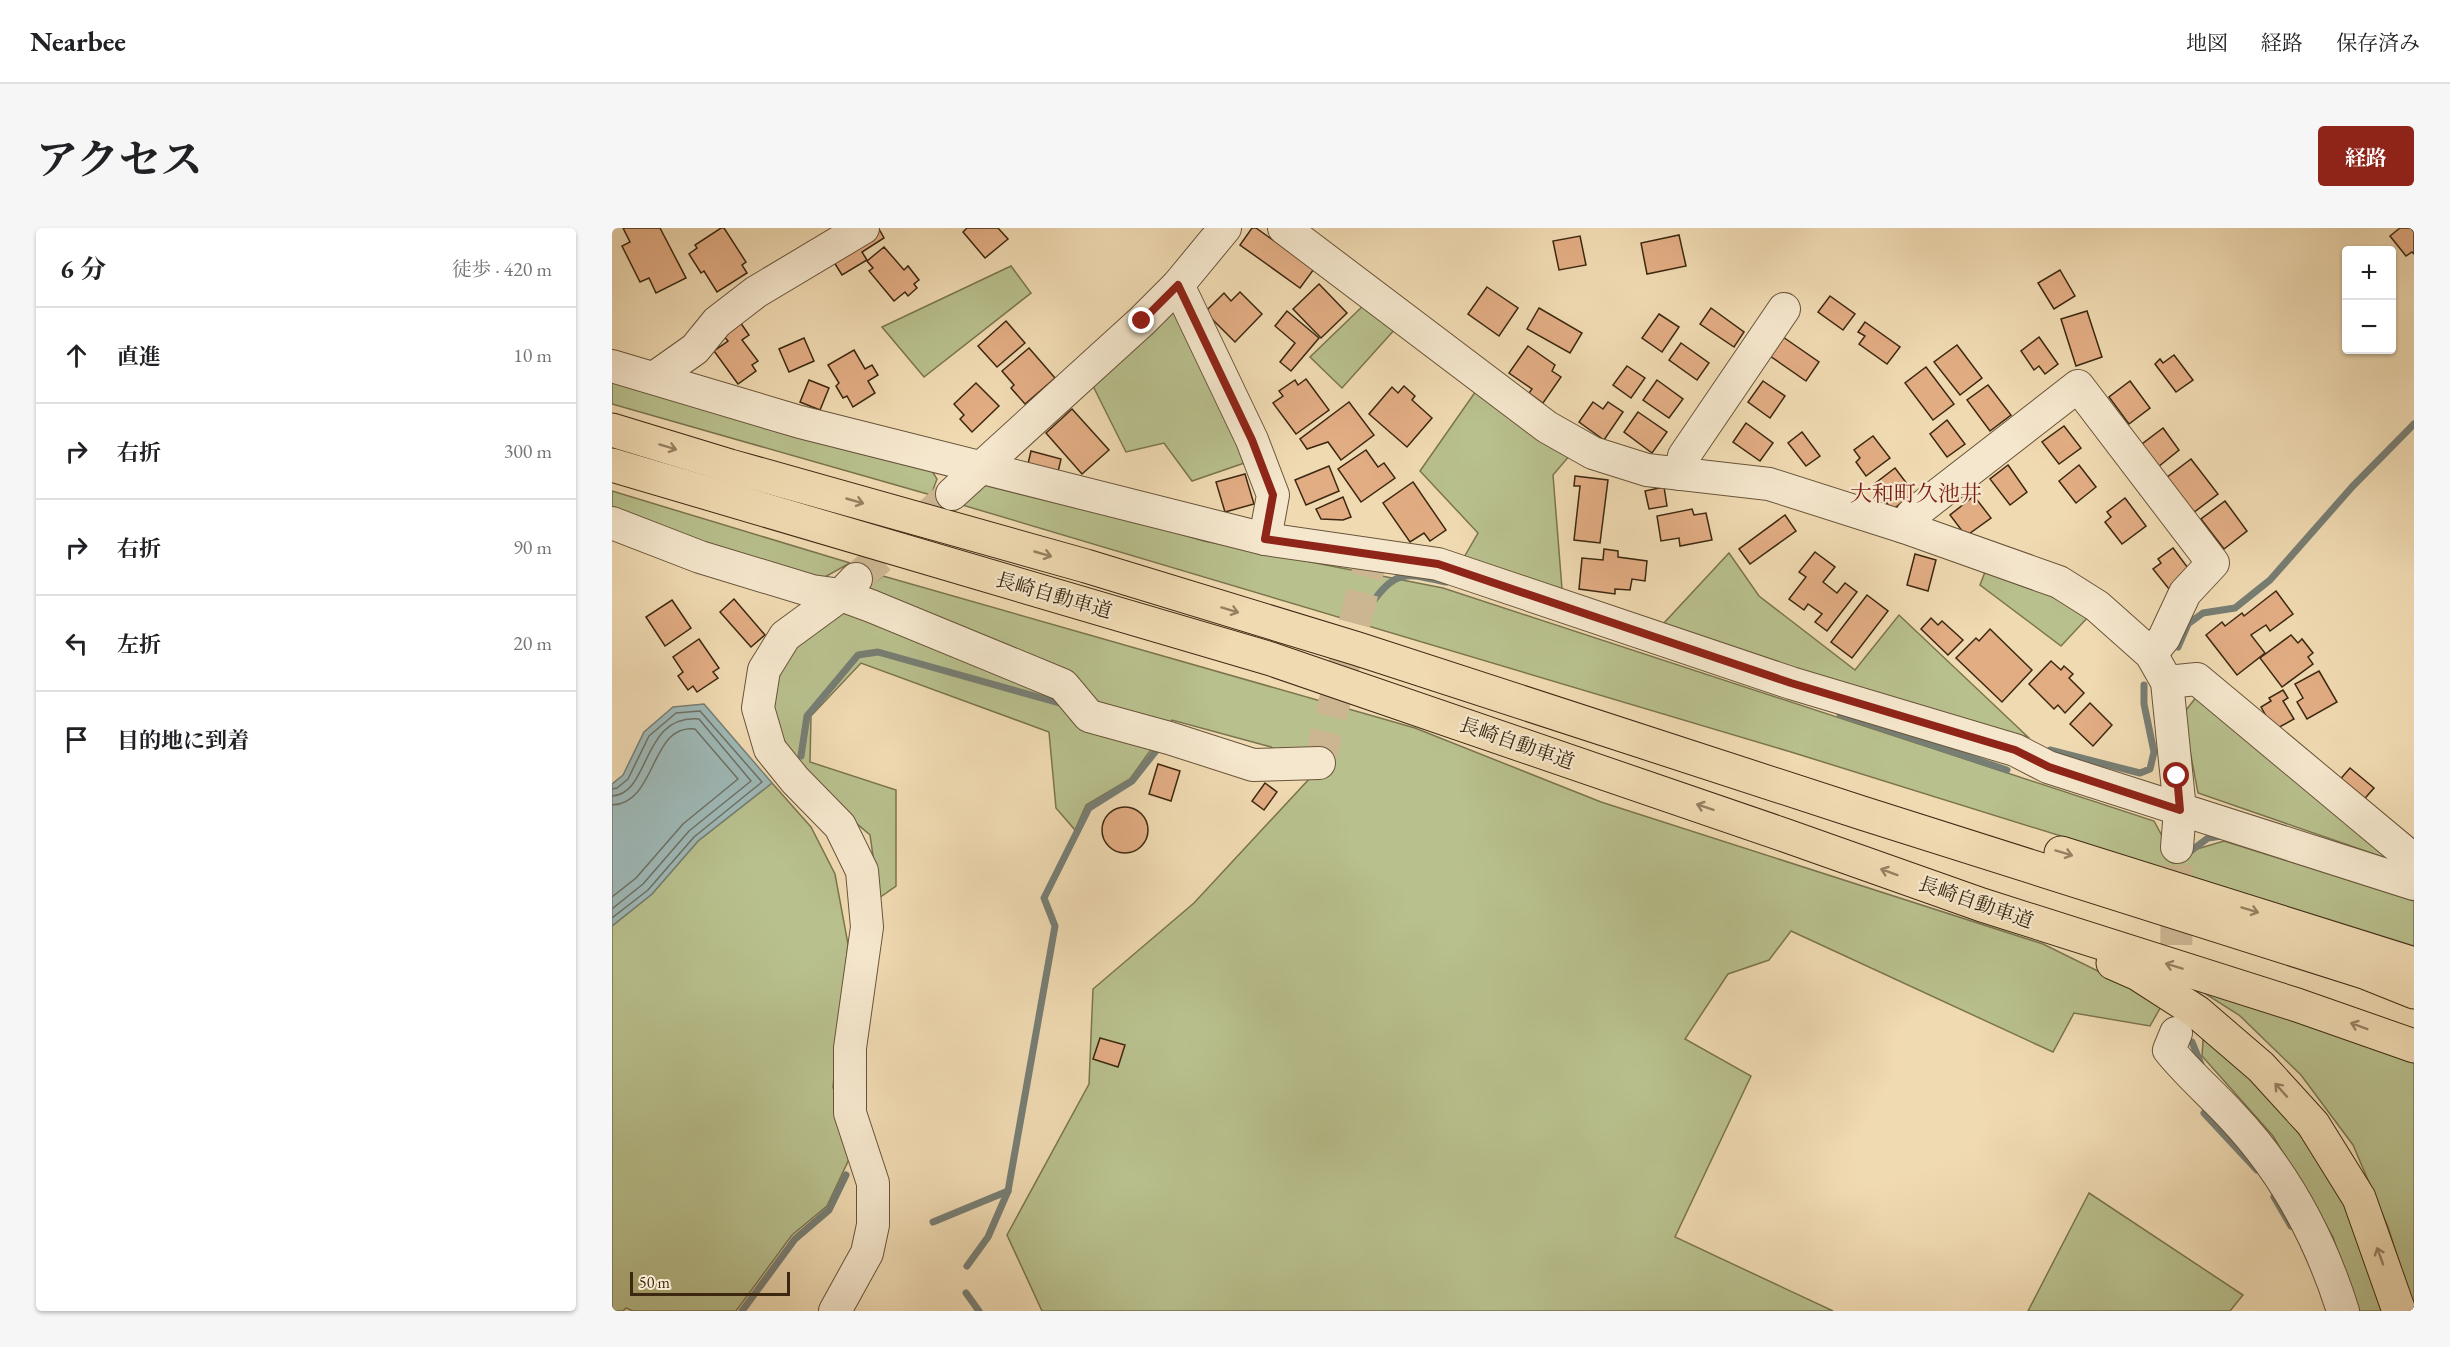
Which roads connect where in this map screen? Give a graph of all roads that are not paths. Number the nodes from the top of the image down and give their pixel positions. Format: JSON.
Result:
{"nodes":[{"id":1,"x":863,"y":228,"type":"edge"},
{"id":2,"x":1225,"y":228,"type":"edge"},
{"id":3,"x":1284,"y":228,"type":"edge"},
{"id":4,"x":1178,"y":285,"type":"junction"},
{"id":5,"x":1784,"y":309,"type":"dead end"},
{"id":6,"x":612,"y":366,"type":"edge"},
{"id":7,"x":654,"y":378,"type":"junction"},
{"id":8,"x":612,"y":430,"type":"edge"},
{"id":9,"x":612,"y":465,"type":"edge"},
{"id":10,"x":982,"y":467,"type":"junction"},
{"id":11,"x":1680,"y":474,"type":"junction"},
{"id":12,"x":952,"y":494,"type":"tunnel mouth"},
{"id":13,"x":612,"y":524,"type":"edge"},
{"id":14,"x":1904,"y":527,"type":"junction"},
{"id":15,"x":1265,"y":539,"type":"junction"},
{"id":16,"x":849,"y":587,"type":"junction"},
{"id":17,"x":2151,"y":654,"type":"junction"},
{"id":18,"x":2167,"y":682,"type":"junction"},
{"id":19,"x":1319,"y":764,"type":"dead end"},
{"id":20,"x":2180,"y":810,"type":"junction"},
{"id":21,"x":1862,"y":813,"type":"junction"},
{"id":22,"x":2177,"y":847,"type":"tunnel mouth"},
{"id":23,"x":2414,"y":860,"type":"edge"},
{"id":24,"x":2414,"y":884,"type":"edge"},
{"id":25,"x":1982,"y":905,"type":"junction"},
{"id":26,"x":2414,"y":964,"type":"edge"},
{"id":27,"x":2414,"y":992,"type":"edge"},
{"id":28,"x":2176,"y":1033,"type":"dead end"},
{"id":29,"x":2414,"y":1046,"type":"edge"},
{"id":30,"x":835,"y":1311,"type":"edge"},
{"id":31,"x":2343,"y":1311,"type":"edge"},
{"id":32,"x":2399,"y":1311,"type":"edge"}],
"edges":[{"from":1,"to":7,"type":"street"},
{"from":2,"to":4,"type":"street"},
{"from":3,"to":11,"type":"street"},
{"from":4,"to":10,"type":"street"},
{"from":4,"to":15,"type":"street"},
{"from":5,"to":11,"type":"street"},
{"from":6,"to":7,"type":"street"},
{"from":7,"to":10,"type":"street"},
{"from":8,"to":21,"type":"highway","name":"長崎自動車道","one_way":true},
{"from":25,"to":9,"type":"highway","name":"長崎自動車道","one_way":true},
{"from":10,"to":12,"type":"street"},
{"from":10,"to":15,"type":"street"},
{"from":11,"to":14,"type":"street"},
{"from":13,"to":16,"type":"street"},
{"from":14,"to":17,"type":"street"},
{"from":14,"to":17,"type":"street"},
{"from":15,"to":20,"type":"street"},
{"from":16,"to":19,"type":"street"},
{"from":16,"to":30,"type":"street"},
{"from":17,"to":18,"type":"street"},
{"from":18,"to":20,"type":"street"},
{"from":18,"to":23,"type":"street"},
{"from":20,"to":22,"type":"street"},
{"from":20,"to":24,"type":"street"},
{"from":21,"to":26,"type":"highway","one_way":true},
{"from":21,"to":27,"type":"highway","name":"長崎自動車道"},
{"from":29,"to":25,"type":"highway","name":"長崎自動車道","one_way":true},
{"from":32,"to":25,"type":"highway","one_way":true},
{"from":28,"to":31,"type":"street"}]}
